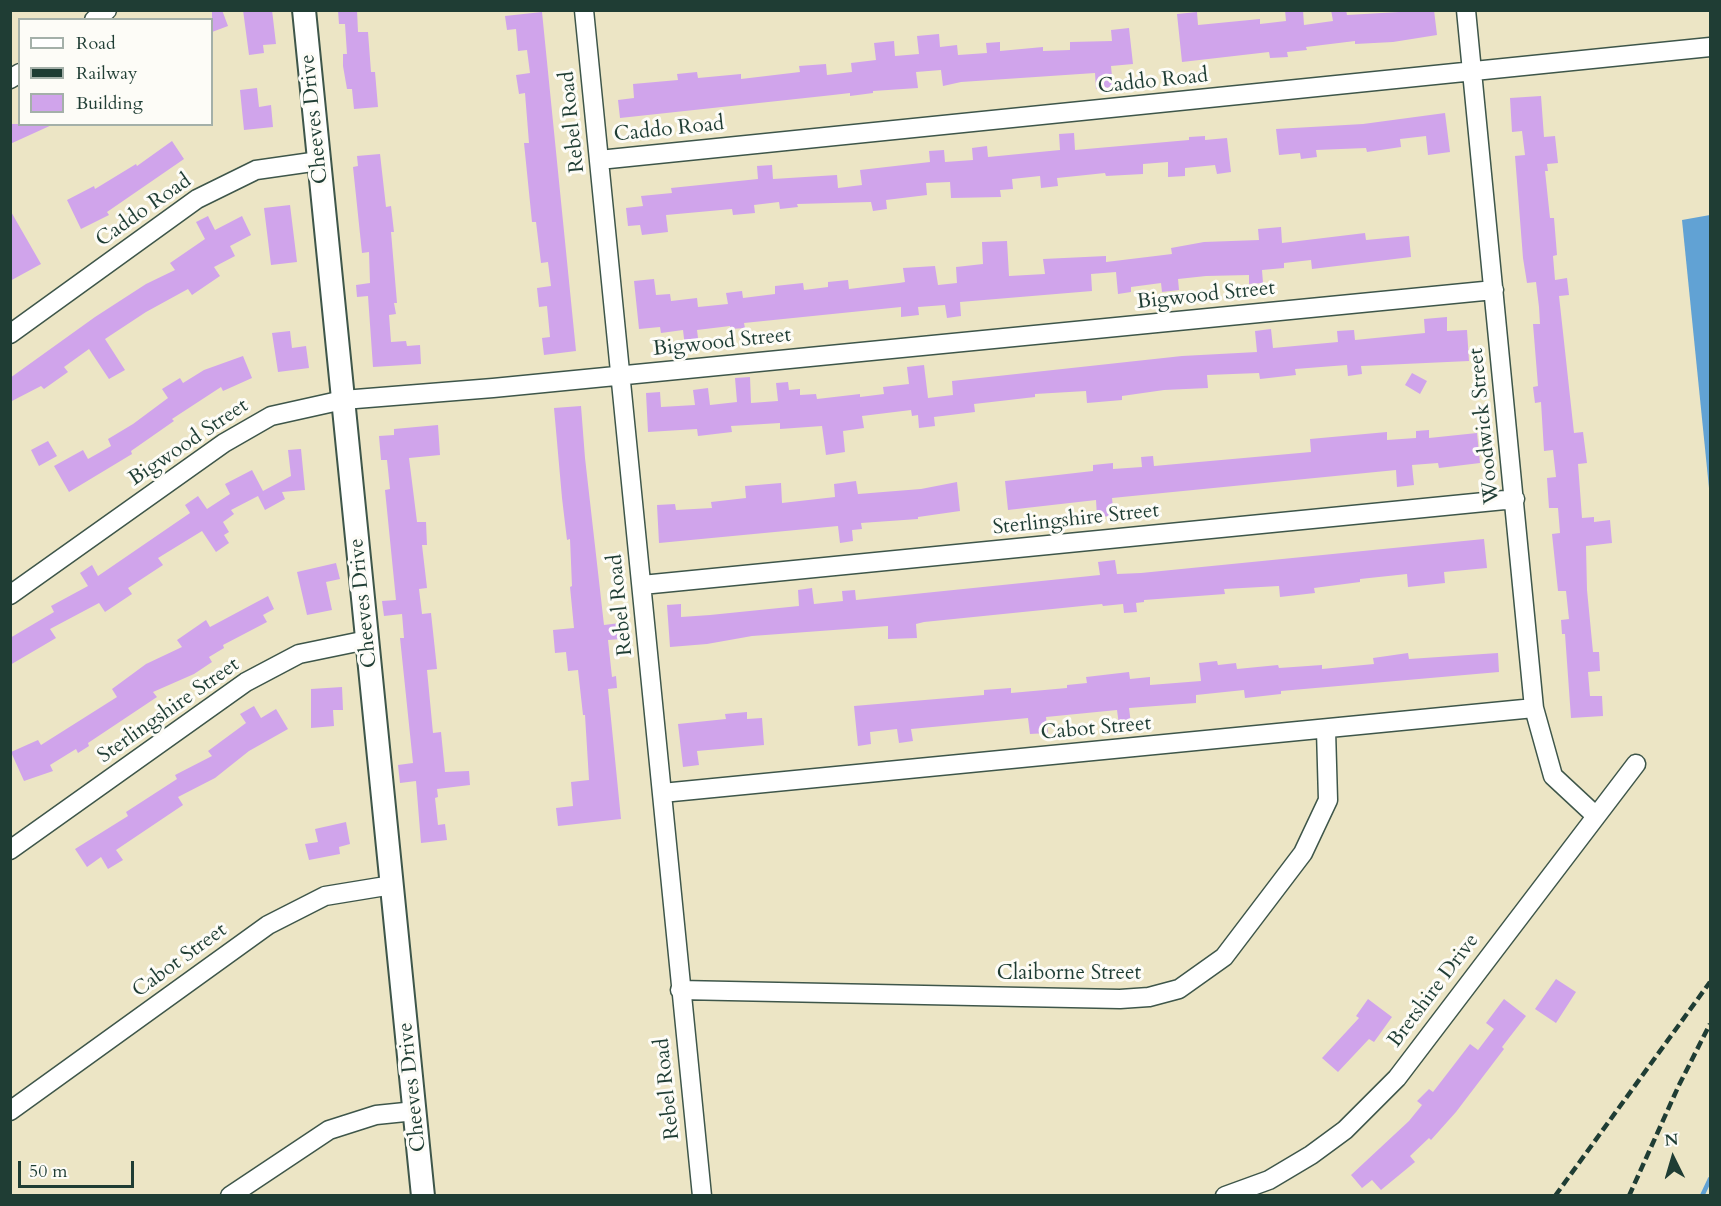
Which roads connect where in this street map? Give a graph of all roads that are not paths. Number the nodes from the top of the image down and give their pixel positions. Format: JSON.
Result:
{"nodes":[{"id":1,"x":304,"y":10,"type":"edge"},
{"id":2,"x":584,"y":10,"type":"edge"},
{"id":3,"x":1466,"y":10,"type":"edge"},
{"id":4,"x":1710,"y":48,"type":"edge"},
{"id":5,"x":1472,"y":72,"type":"junction"},
{"id":6,"x":599,"y":160,"type":"junction"},
{"id":7,"x":319,"y":161,"type":"junction"},
{"id":8,"x":1494,"y":290,"type":"junction"},
{"id":9,"x":10,"y":334,"type":"edge"},
{"id":10,"x":620,"y":376,"type":"junction"},
{"id":11,"x":343,"y":400,"type":"junction"},
{"id":12,"x":1515,"y":499,"type":"junction"},
{"id":13,"x":642,"y":585,"type":"junction"},
{"id":14,"x":10,"y":595,"type":"edge"},
{"id":15,"x":367,"y":640,"type":"junction"},
{"id":16,"x":1534,"y":708,"type":"junction"},
{"id":17,"x":1326,"y":730,"type":"junction"},
{"id":18,"x":1636,"y":764,"type":"dead end"},
{"id":19,"x":662,"y":793,"type":"junction"},
{"id":20,"x":1596,"y":816,"type":"junction"},
{"id":21,"x":10,"y":850,"type":"edge"},
{"id":22,"x":392,"y":885,"type":"junction"},
{"id":23,"x":680,"y":990,"type":"junction"},
{"id":24,"x":10,"y":1111,"type":"edge"},
{"id":25,"x":416,"y":1112,"type":"junction"},
{"id":26,"x":230,"y":1196,"type":"edge"},
{"id":27,"x":423,"y":1196,"type":"edge"},
{"id":28,"x":702,"y":1196,"type":"edge"},
{"id":29,"x":1225,"y":1196,"type":"edge"}],
"edges":[{"from":1,"to":7,"type":"street","name":"Cheeves Drive"},
{"from":2,"to":6,"type":"street","name":"Rebel Road"},
{"from":3,"to":5,"type":"street","name":"Woodwick Street"},
{"from":4,"to":5,"type":"street","name":"Caddo Road"},
{"from":5,"to":6,"type":"street","name":"Caddo Road"},
{"from":5,"to":8,"type":"street","name":"Woodwick Street"},
{"from":6,"to":10,"type":"street","name":"Rebel Road"},
{"from":7,"to":9,"type":"street","name":"Caddo Road"},
{"from":7,"to":11,"type":"street","name":"Cheeves Drive"},
{"from":8,"to":10,"type":"street","name":"Bigwood Street"},
{"from":8,"to":12,"type":"street","name":"Woodwick Street"},
{"from":10,"to":11,"type":"street","name":"Bigwood Street"},
{"from":10,"to":13,"type":"street","name":"Rebel Road"},
{"from":11,"to":14,"type":"street","name":"Bigwood Street"},
{"from":11,"to":15,"type":"street","name":"Cheeves Drive"},
{"from":12,"to":13,"type":"street","name":"Sterlingshire Street"},
{"from":12,"to":16,"type":"street","name":"Woodwick Street"},
{"from":13,"to":19,"type":"street","name":"Rebel Road"},
{"from":15,"to":21,"type":"street","name":"Sterlingshire Street"},
{"from":15,"to":22,"type":"street","name":"Cheeves Drive"},
{"from":16,"to":17,"type":"street","name":"Cabot Street"},
{"from":16,"to":20,"type":"street","name":"Woodwick Street"},
{"from":17,"to":19,"type":"street","name":"Cabot Street"},
{"from":17,"to":23,"type":"street","name":"Claiborne Street"},
{"from":18,"to":20,"type":"street","name":"Bretshire Drive"},
{"from":19,"to":23,"type":"street","name":"Rebel Road"},
{"from":20,"to":29,"type":"street","name":"Bretshire Drive"},
{"from":22,"to":24,"type":"street","name":"Cabot Street"},
{"from":22,"to":25,"type":"street","name":"Cheeves Drive"},
{"from":23,"to":28,"type":"street","name":"Rebel Road"},
{"from":25,"to":26,"type":"street"},
{"from":25,"to":27,"type":"street","name":"Cheeves Drive"}]}
